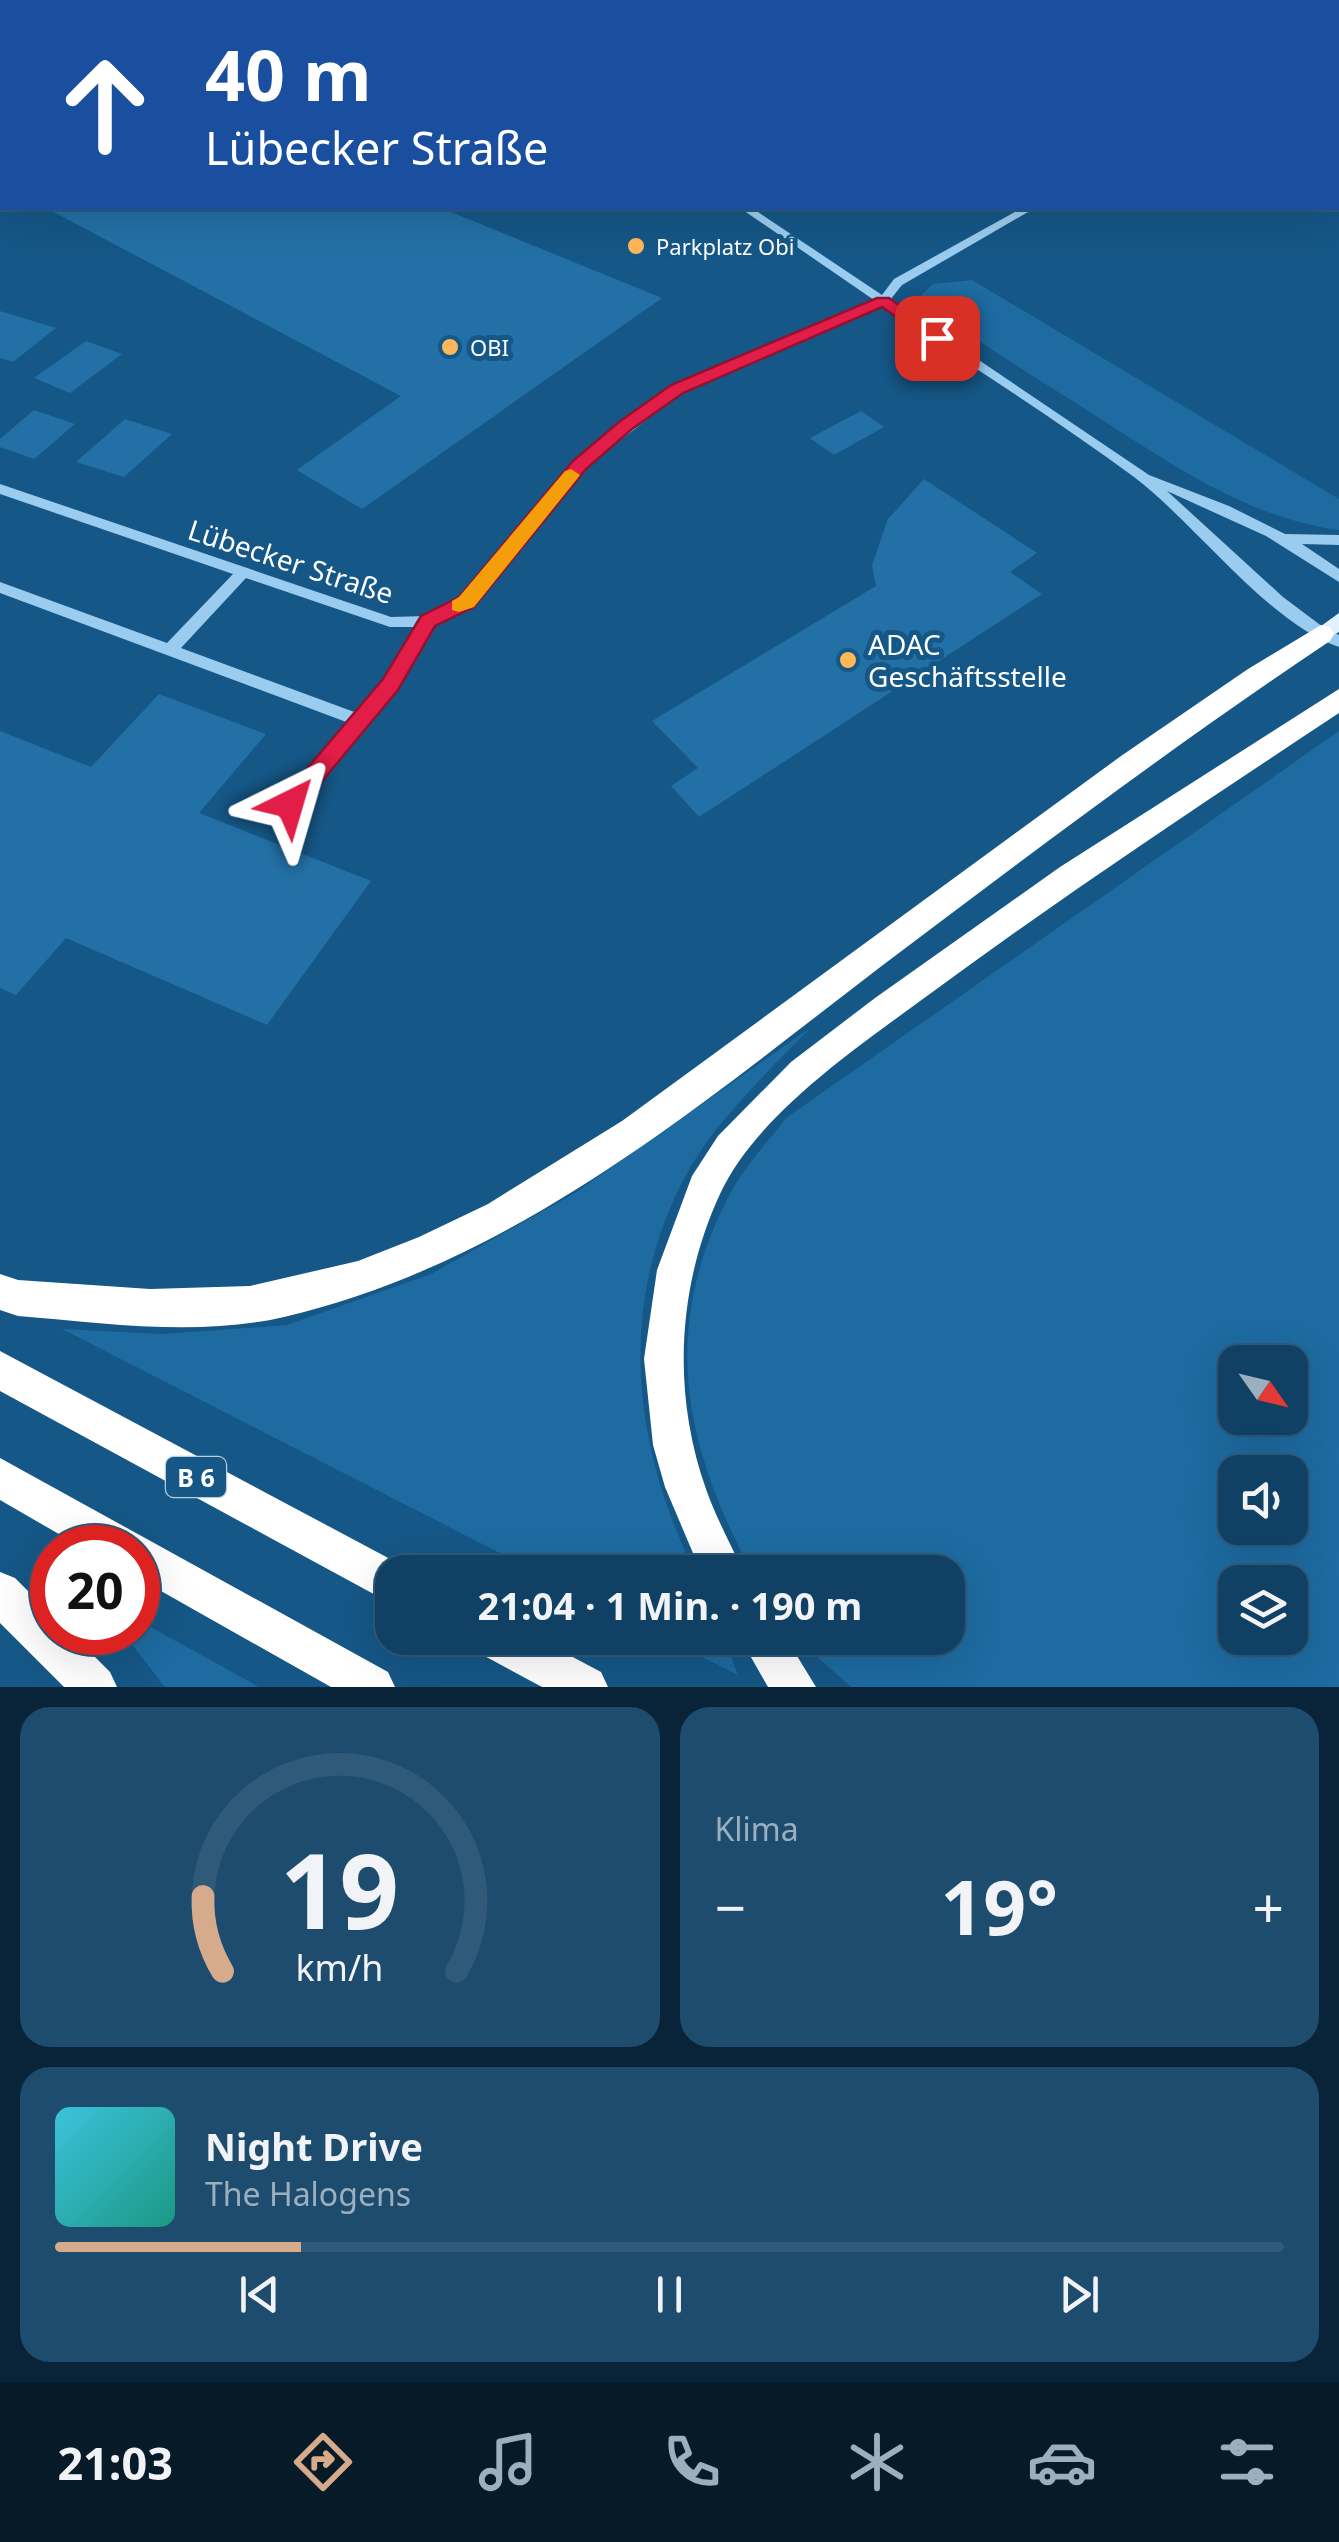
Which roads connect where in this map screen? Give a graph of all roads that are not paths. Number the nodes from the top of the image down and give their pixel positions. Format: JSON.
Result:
{"nodes":[{"id":1,"x":747,"y":210,"type":"edge"},
{"id":2,"x":1026,"y":210,"type":"edge"},
{"id":3,"x":883,"y":301,"type":"junction"},
{"id":4,"x":1142,"y":476,"type":"junction"},
{"id":5,"x":0,"y":490,"type":"edge"},
{"id":6,"x":1282,"y":539,"type":"junction"},
{"id":7,"x":1339,"y":540,"type":"edge"},
{"id":8,"x":243,"y":572,"type":"junction"},
{"id":9,"x":1339,"y":577,"type":"edge"},
{"id":10,"x":0,"y":587,"type":"edge"},
{"id":11,"x":428,"y":621,"type":"junction"},
{"id":12,"x":1333,"y":632,"type":"edge"},
{"id":13,"x":170,"y":650,"type":"junction"},
{"id":14,"x":1339,"y":699,"type":"edge"},
{"id":15,"x":360,"y":721,"type":"junction"},
{"id":16,"x":290,"y":804,"type":"dead end"},
{"id":17,"x":0,"y":1292,"type":"edge"},
{"id":18,"x":0,"y":1370,"type":"edge"},
{"id":19,"x":0,"y":1478,"type":"edge"},
{"id":20,"x":83,"y":1525,"type":"edge"},
{"id":21,"x":713,"y":1555,"type":"edge"},
{"id":22,"x":160,"y":1567,"type":"edge"},
{"id":23,"x":375,"y":1574,"type":"edge"},
{"id":24,"x":0,"y":1592,"type":"edge"},
{"id":25,"x":526,"y":1655,"type":"edge"},
{"id":26,"x":772,"y":1655,"type":"edge"},
{"id":27,"x":95,"y":1687,"type":"edge"},
{"id":28,"x":373,"y":1687,"type":"edge"},
{"id":29,"x":586,"y":1687,"type":"edge"},
{"id":30,"x":794,"y":1687,"type":"edge"}],
"edges":[{"from":1,"to":3,"type":"street"},
{"from":2,"to":3,"type":"street"},
{"from":3,"to":4,"type":"street"},
{"from":3,"to":11,"type":"street"},
{"from":4,"to":6,"type":"street"},
{"from":4,"to":12,"type":"street"},
{"from":5,"to":8,"type":"street","name":"Lübecker Straße"},
{"from":6,"to":7,"type":"street"},
{"from":6,"to":9,"type":"street"},
{"from":8,"to":11,"type":"street","name":"Lübecker Straße"},
{"from":8,"to":13,"type":"street"},
{"from":10,"to":13,"type":"street"},
{"from":11,"to":15,"type":"street"},
{"from":12,"to":17,"type":"highway"},
{"from":13,"to":15,"type":"street"},
{"from":14,"to":21,"type":"highway"},
{"from":15,"to":16,"type":"street"},
{"from":18,"to":23,"type":"highway","number":"B 6"},
{"from":19,"to":20,"type":"highway"},
{"from":22,"to":28,"type":"highway"},
{"from":24,"to":27,"type":"highway"},
{"from":25,"to":29,"type":"highway"},
{"from":26,"to":30,"type":"highway"}]}
